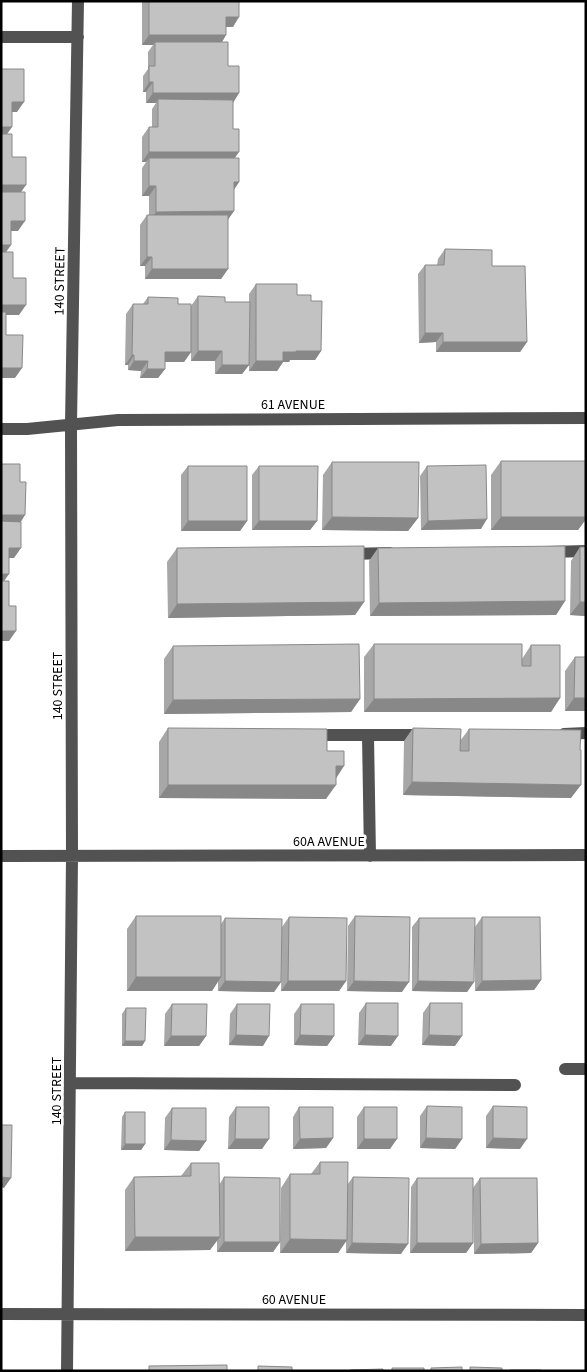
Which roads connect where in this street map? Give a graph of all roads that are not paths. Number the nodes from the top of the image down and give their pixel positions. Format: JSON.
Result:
{"nodes":[{"id":1,"x":78,"y":1,"type":"edge"},
{"id":2,"x":78,"y":37,"type":"junction"},
{"id":3,"x":1,"y":38,"type":"edge"},
{"id":4,"x":586,"y":418,"type":"edge"},
{"id":5,"x":71,"y":424,"type":"junction"},
{"id":6,"x":1,"y":429,"type":"edge"},
{"id":7,"x":586,"y":551,"type":"edge"},
{"id":8,"x":536,"y":552,"type":"edge"},
{"id":9,"x":398,"y":553,"type":"edge"},
{"id":10,"x":338,"y":554,"type":"edge"},
{"id":11,"x":586,"y":733,"type":"edge"},
{"id":12,"x":437,"y":734,"type":"edge"},
{"id":13,"x":556,"y":734,"type":"edge"},
{"id":14,"x":299,"y":735,"type":"edge"},
{"id":15,"x":368,"y":735,"type":"junction"},
{"id":16,"x":1,"y":856,"type":"edge"},
{"id":17,"x":72,"y":856,"type":"junction"},
{"id":18,"x":370,"y":856,"type":"junction"},
{"id":19,"x":586,"y":856,"type":"edge"},
{"id":20,"x":565,"y":1069,"type":"dead end"},
{"id":21,"x":586,"y":1069,"type":"edge"},
{"id":22,"x":71,"y":1084,"type":"junction"},
{"id":23,"x":515,"y":1085,"type":"dead end"},
{"id":24,"x":1,"y":1314,"type":"edge"},
{"id":25,"x":68,"y":1314,"type":"junction"},
{"id":26,"x":586,"y":1315,"type":"edge"},
{"id":27,"x":67,"y":1371,"type":"edge"}],
"edges":[{"from":1,"to":2,"type":"street","name":"140 STREET"},
{"from":2,"to":3,"type":"street"},
{"from":2,"to":5,"type":"street","name":"140 STREET"},
{"from":4,"to":5,"type":"street","name":"61 AVENUE"},
{"from":5,"to":6,"type":"street","name":"61 AVENUE"},
{"from":5,"to":17,"type":"street","name":"140 STREET"},
{"from":7,"to":8,"type":"street"},
{"from":9,"to":10,"type":"street"},
{"from":11,"to":13,"type":"street"},
{"from":12,"to":15,"type":"street"},
{"from":14,"to":15,"type":"street"},
{"from":15,"to":18,"type":"street"},
{"from":16,"to":17,"type":"street","name":"60A AVENUE"},
{"from":17,"to":18,"type":"street","name":"60A AVENUE"},
{"from":17,"to":22,"type":"street","name":"140 STREET"},
{"from":18,"to":19,"type":"street","name":"60A AVENUE"},
{"from":20,"to":21,"type":"street"},
{"from":22,"to":23,"type":"street"},
{"from":22,"to":25,"type":"street","name":"140 STREET"},
{"from":24,"to":25,"type":"street","name":"60 AVENUE"},
{"from":25,"to":26,"type":"street","name":"60 AVENUE"},
{"from":25,"to":27,"type":"street","name":"140 STREET"}]}
